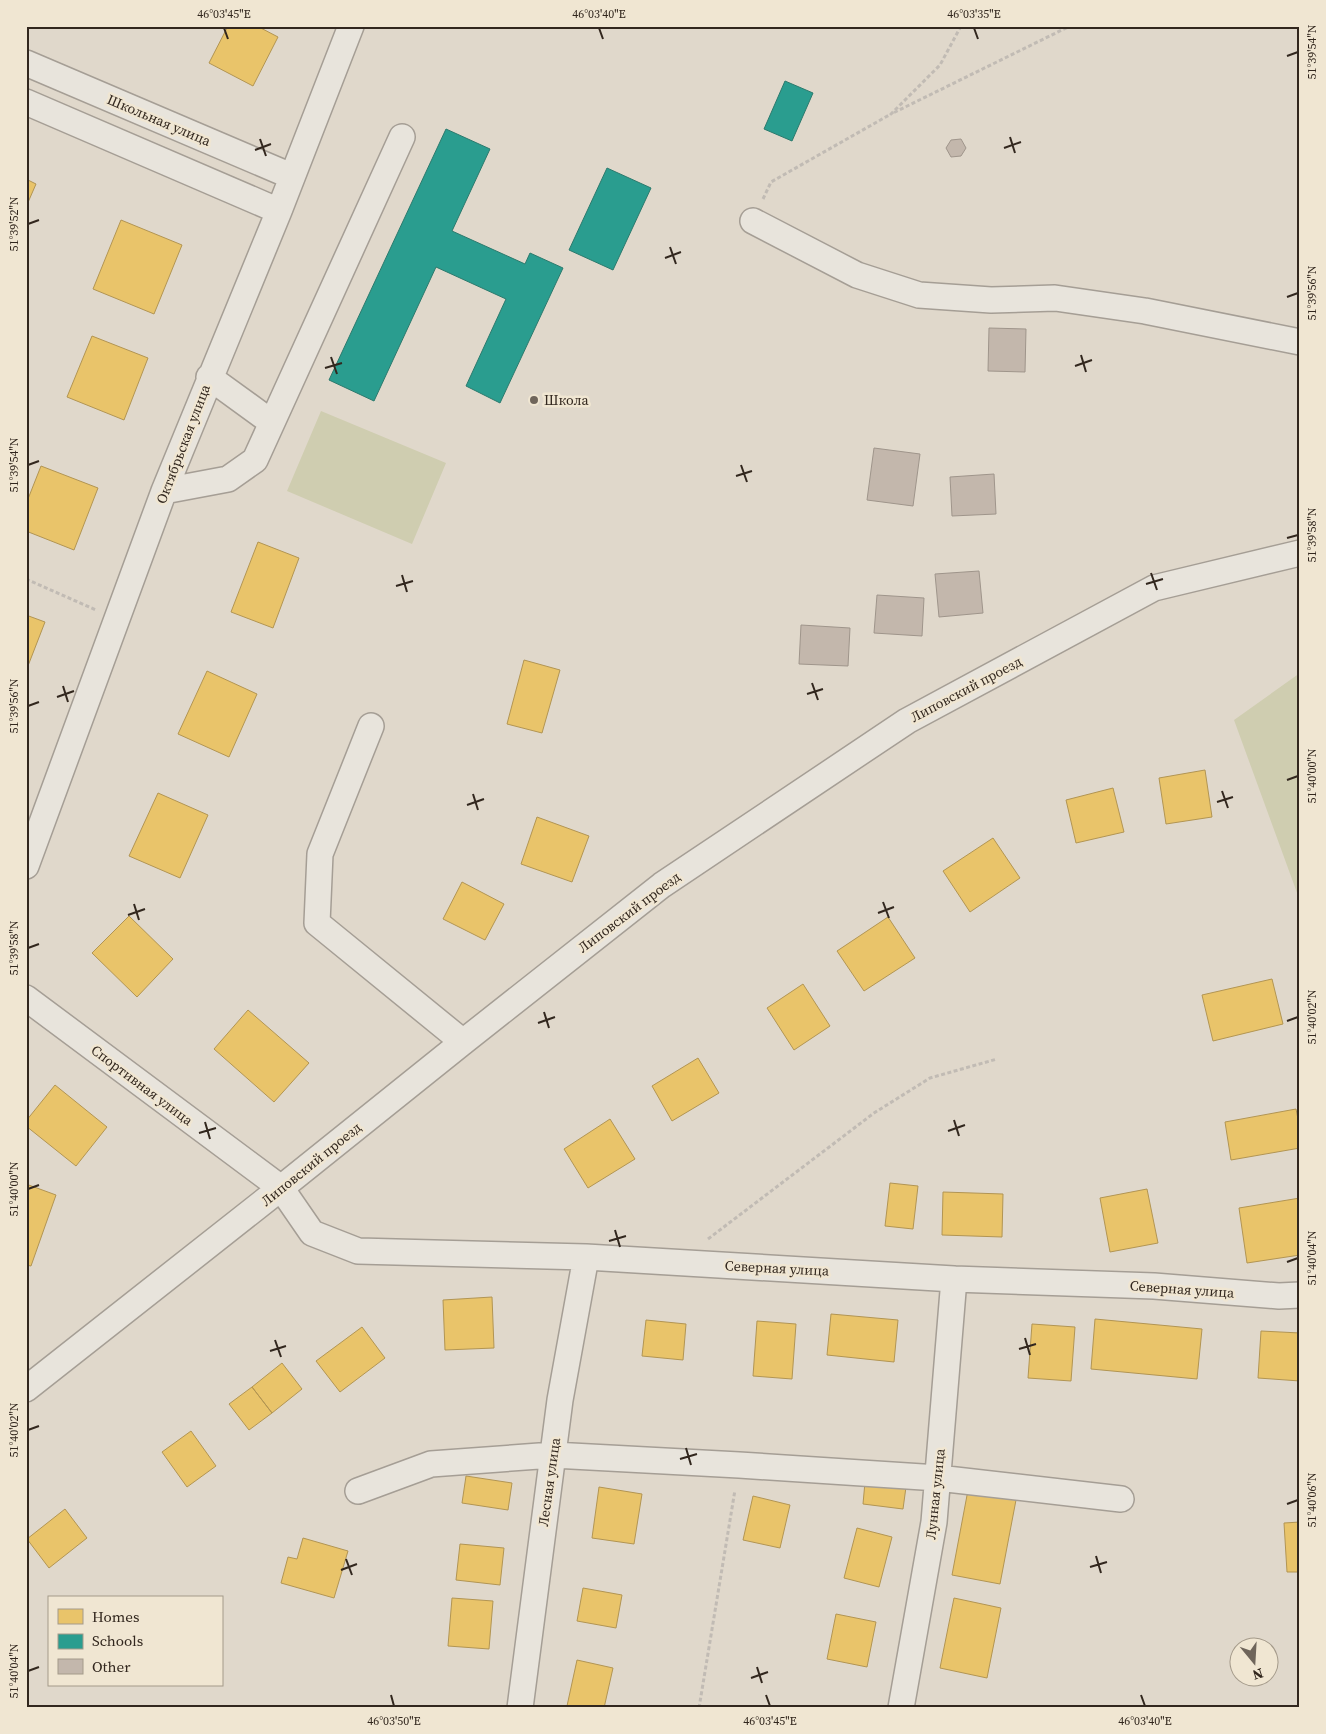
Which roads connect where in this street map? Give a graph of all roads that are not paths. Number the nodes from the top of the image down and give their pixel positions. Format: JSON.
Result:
{"nodes":[{"id":1,"x":351,"y":26,"type":"edge"},
{"id":2,"x":26,"y":63,"type":"edge"},
{"id":3,"x":26,"y":102,"type":"edge"},
{"id":4,"x":402,"y":137,"type":"dead end"},
{"id":5,"x":291,"y":176,"type":"junction"},
{"id":6,"x":279,"y":210,"type":"junction"},
{"id":7,"x":753,"y":221,"type":"road end"},
{"id":8,"x":1300,"y":342,"type":"edge"},
{"id":9,"x":210,"y":377,"type":"junction"},
{"id":10,"x":271,"y":422,"type":"junction"},
{"id":11,"x":164,"y":491,"type":"junction"},
{"id":12,"x":1300,"y":553,"type":"edge"},
{"id":13,"x":371,"y":726,"type":"dead end"},
{"id":14,"x":26,"y":866,"type":"edge"},
{"id":15,"x":26,"y":998,"type":"edge"},
{"id":16,"x":463,"y":1042,"type":"junction"},
{"id":17,"x":282,"y":1188,"type":"junction"},
{"id":18,"x":586,"y":1257,"type":"junction"},
{"id":19,"x":954,"y":1279,"type":"junction"},
{"id":20,"x":1300,"y":1295,"type":"edge"},
{"id":21,"x":26,"y":1389,"type":"edge"},
{"id":22,"x":553,"y":1455,"type":"junction"},
{"id":23,"x":938,"y":1478,"type":"junction"},
{"id":24,"x":358,"y":1491,"type":"dead end"},
{"id":25,"x":1121,"y":1499,"type":"dead end"},
{"id":26,"x":520,"y":1708,"type":"edge"},
{"id":27,"x":901,"y":1708,"type":"edge"}],
"edges":[{"from":1,"to":5,"type":"street","name":"Октябрьская улица"},
{"from":2,"to":5,"type":"street","name":"Школьная улица"},
{"from":3,"to":6,"type":"street"},
{"from":4,"to":10,"type":"street"},
{"from":5,"to":6,"type":"street","name":"Октябрьская улица"},
{"from":6,"to":9,"type":"street","name":"Октябрьская улица"},
{"from":7,"to":8,"type":"street"},
{"from":9,"to":10,"type":"street"},
{"from":9,"to":11,"type":"street","name":"Октябрьская улица"},
{"from":10,"to":11,"type":"street"},
{"from":11,"to":14,"type":"street","name":"Октябрьская улица"},
{"from":12,"to":16,"type":"street","name":"Липовский проезд"},
{"from":13,"to":16,"type":"street"},
{"from":15,"to":17,"type":"street","name":"Спортивная улица"},
{"from":16,"to":17,"type":"street","name":"Липовский проезд"},
{"from":17,"to":18,"type":"street","name":"Северная улица"},
{"from":17,"to":21,"type":"street","name":"Липовский проезд"},
{"from":18,"to":19,"type":"street","name":"Северная улица"},
{"from":18,"to":22,"type":"street","name":"Лесная улица"},
{"from":19,"to":20,"type":"street","name":"Северная улица"},
{"from":19,"to":23,"type":"street","name":"Лунная улица"},
{"from":22,"to":23,"type":"street"},
{"from":22,"to":24,"type":"street"},
{"from":22,"to":26,"type":"street","name":"Лесная улица"},
{"from":23,"to":25,"type":"street"},
{"from":23,"to":27,"type":"street","name":"Лунная улица"}]}
